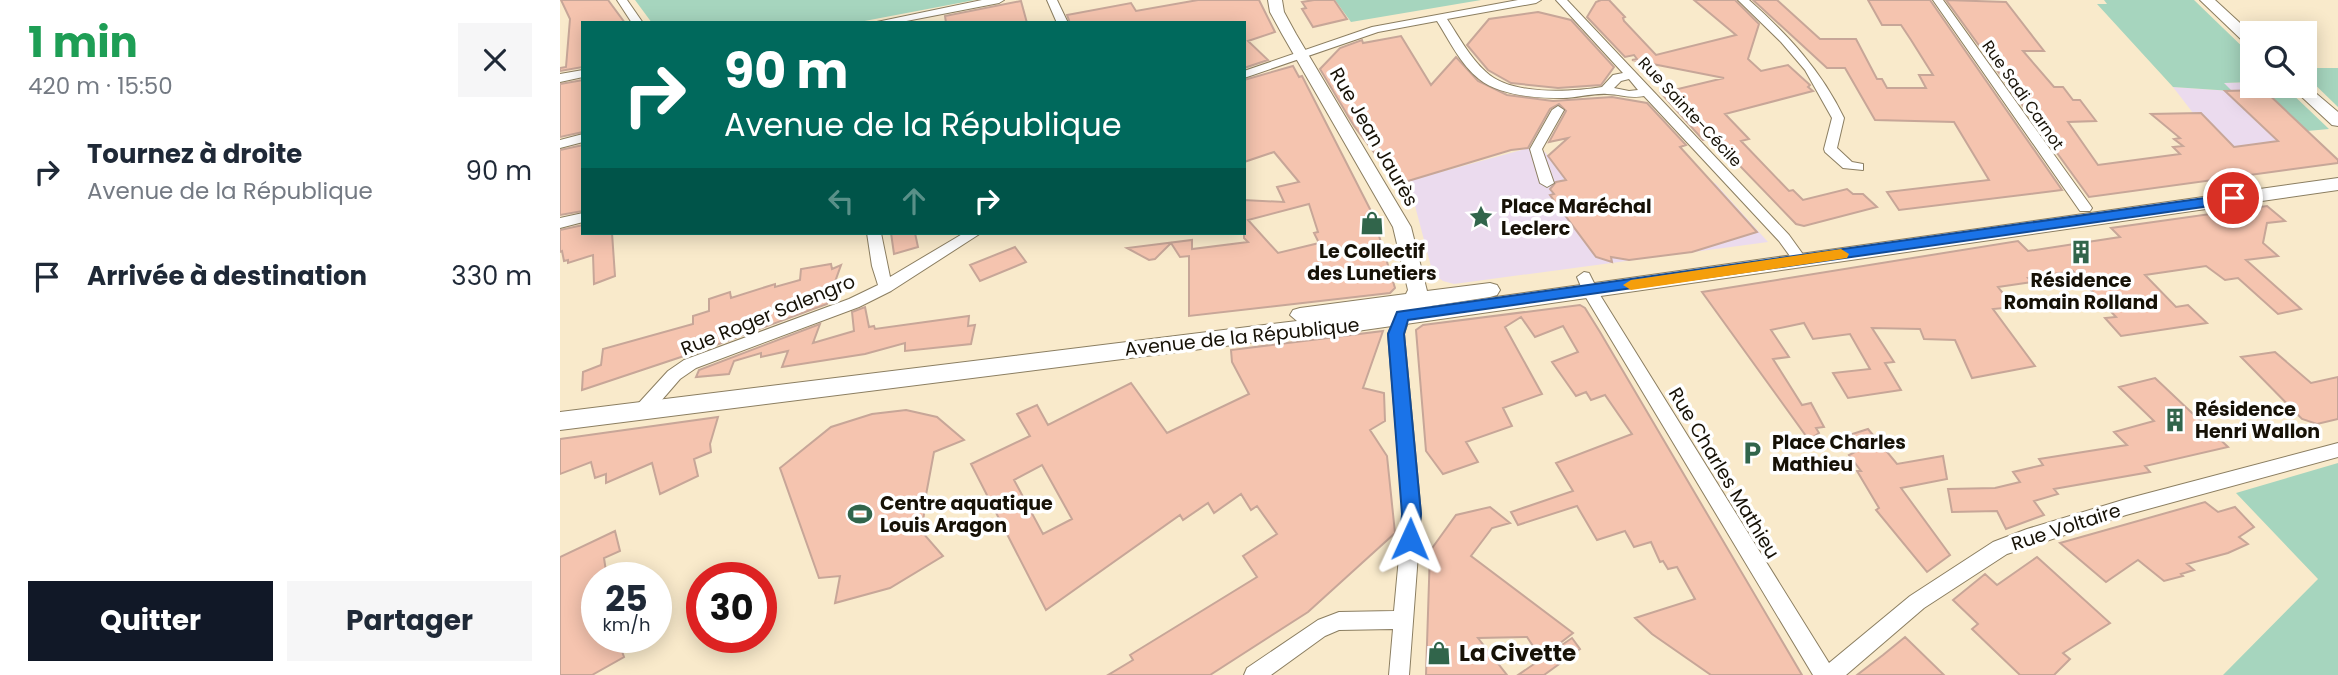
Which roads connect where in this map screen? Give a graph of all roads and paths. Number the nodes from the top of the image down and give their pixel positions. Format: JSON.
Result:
{"nodes":[{"id":1,"x":622,"y":0,"type":"edge"},
{"id":2,"x":999,"y":0,"type":"edge"},
{"id":3,"x":1052,"y":0,"type":"edge"},
{"id":4,"x":1275,"y":0,"type":"edge"},
{"id":5,"x":1536,"y":0,"type":"edge"},
{"id":6,"x":1561,"y":0,"type":"edge"},
{"id":7,"x":1743,"y":0,"type":"edge"},
{"id":8,"x":1938,"y":0,"type":"edge"},
{"id":9,"x":2207,"y":0,"type":"edge"},
{"id":10,"x":1440,"y":17,"type":"junction"},
{"id":11,"x":637,"y":21,"type":"edge"},
{"id":12,"x":888,"y":21,"type":"edge"},
{"id":13,"x":1062,"y":21,"type":"edge"},
{"id":14,"x":2240,"y":31,"type":"edge"},
{"id":15,"x":1301,"y":55,"type":"junction"},
{"id":16,"x":581,"y":73,"type":"edge"},
{"id":17,"x":1246,"y":74,"type":"edge"},
{"id":18,"x":1632,"y":75,"type":"junction"},
{"id":19,"x":560,"y":78,"type":"edge"},
{"id":20,"x":1606,"y":90,"type":"junction"},
{"id":21,"x":1647,"y":92,"type":"junction"},
{"id":22,"x":1545,"y":95,"type":"junction"},
{"id":23,"x":1577,"y":96,"type":"junction"},
{"id":24,"x":2310,"y":98,"type":"edge"},
{"id":25,"x":1558,"y":110,"type":"junction"},
{"id":26,"x":2335,"y":122,"type":"edge"},
{"id":27,"x":581,"y":139,"type":"edge"},
{"id":28,"x":560,"y":144,"type":"edge"},
{"id":29,"x":1858,"y":167,"type":"dead end"},
{"id":30,"x":2338,"y":173,"type":"edge"},
{"id":31,"x":1547,"y":183,"type":"dead end"},
{"id":32,"x":2338,"y":184,"type":"edge"},
{"id":33,"x":2085,"y":208,"type":"junction"},
{"id":34,"x":581,"y":218,"type":"edge"},
{"id":35,"x":560,"y":223,"type":"edge"},
{"id":36,"x":874,"y":235,"type":"edge"},
{"id":37,"x":971,"y":235,"type":"edge"},
{"id":38,"x":1796,"y":254,"type":"junction"},
{"id":39,"x":1587,"y":284,"type":"junction"},
{"id":40,"x":886,"y":287,"type":"junction"},
{"id":41,"x":1408,"y":308,"type":"junction"},
{"id":42,"x":647,"y":404,"type":"junction"},
{"id":43,"x":560,"y":409,"type":"edge"},
{"id":44,"x":560,"y":421,"type":"edge"},
{"id":45,"x":2338,"y":450,"type":"edge"},
{"id":46,"x":1403,"y":620,"type":"junction"},
{"id":47,"x":1254,"y":675,"type":"edge"},
{"id":48,"x":1399,"y":675,"type":"edge"},
{"id":49,"x":1828,"y":675,"type":"edge"}],
"edges":[{"from":1,"to":11,"type":"street"},
{"from":2,"to":12,"type":"street"},
{"from":3,"to":13,"type":"street"},
{"from":4,"to":15,"type":"main road","name":"Rue Jean Jaurès"},
{"from":5,"to":10,"type":"street"},
{"from":6,"to":18,"type":"street","name":"Rue Sainte-Cécile"},
{"from":7,"to":29,"type":"street"},
{"from":8,"to":33,"type":"street","name":"Rue Sadi Carnot"},
{"from":9,"to":14,"type":"main road"},
{"from":10,"to":15,"type":"street"},
{"from":10,"to":22,"type":"street"},
{"from":15,"to":17,"type":"street"},
{"from":15,"to":41,"type":"main road","name":"Rue Jean Jaurès"},
{"from":16,"to":19,"type":"street"},
{"from":18,"to":20,"type":"street"},
{"from":18,"to":21,"type":"street","name":"Rue Sainte-Cécile"},
{"from":20,"to":21,"type":"street"},
{"from":20,"to":23,"type":"street"},
{"from":21,"to":38,"type":"street","name":"Rue Sainte-Cécile"},
{"from":22,"to":23,"type":"street"},
{"from":22,"to":25,"type":"street"},
{"from":23,"to":25,"type":"street"},
{"from":24,"to":26,"type":"main road"},
{"from":25,"to":31,"type":"street"},
{"from":27,"to":28,"type":"street"},
{"from":30,"to":33,"type":"main road","name":"Avenue de la République"},
{"from":32,"to":38,"type":"main road","name":"Avenue de la République"},
{"from":33,"to":38,"type":"main road","name":"Avenue de la République"},
{"from":34,"to":35,"type":"street"},
{"from":36,"to":40,"type":"street"},
{"from":37,"to":40,"type":"street","name":"Rue Roger Salengro"},
{"from":38,"to":39,"type":"main road","name":"Avenue de la République"},
{"from":39,"to":41,"type":"main road","name":"Avenue de la République"},
{"from":39,"to":49,"type":"street","name":"Rue Charles Mathieu"},
{"from":40,"to":42,"type":"street","name":"Rue Roger Salengro"},
{"from":41,"to":42,"type":"main road","name":"Avenue de la République"},
{"from":41,"to":46,"type":"street"},
{"from":42,"to":43,"type":"main road","name":"Avenue de la République"},
{"from":42,"to":44,"type":"main road","name":"Avenue de la République"},
{"from":45,"to":49,"type":"street","name":"Rue Voltaire"},
{"from":46,"to":47,"type":"street"},
{"from":46,"to":48,"type":"street"}]}
